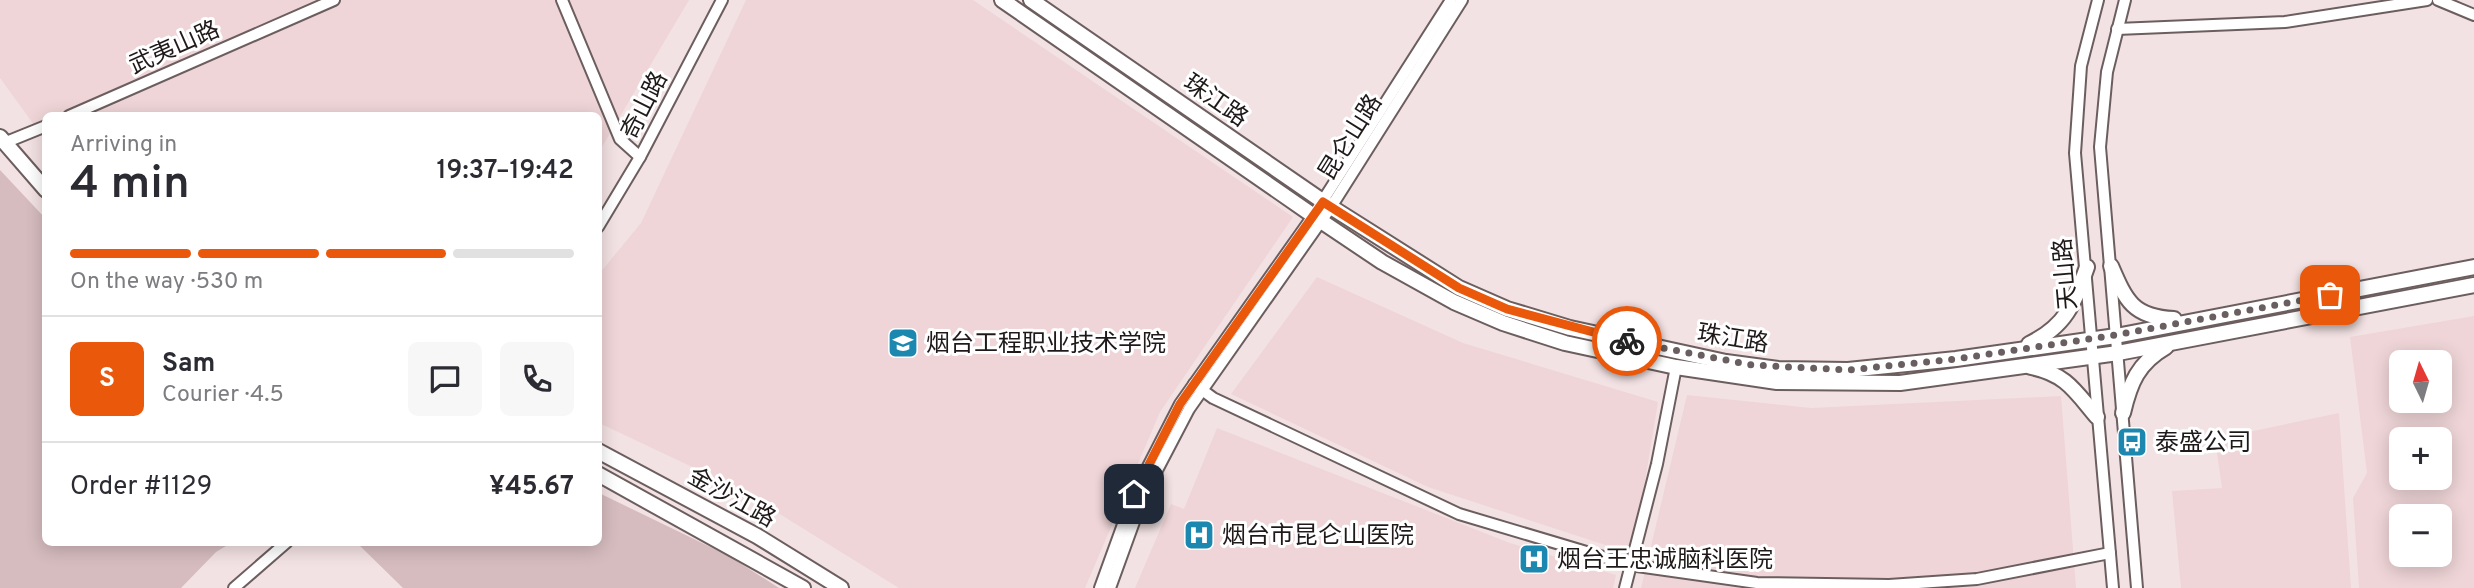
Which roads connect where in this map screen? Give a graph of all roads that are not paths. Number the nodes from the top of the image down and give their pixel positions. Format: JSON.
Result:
{"nodes":[{"id":1,"x":334,"y":0,"type":"edge"},
{"id":2,"x":562,"y":0,"type":"edge"},
{"id":3,"x":722,"y":0,"type":"edge"},
{"id":4,"x":1002,"y":0,"type":"edge"},
{"id":5,"x":1031,"y":0,"type":"edge"},
{"id":6,"x":1451,"y":0,"type":"edge"},
{"id":7,"x":1462,"y":0,"type":"edge"},
{"id":8,"x":2098,"y":0,"type":"edge"},
{"id":9,"x":2124,"y":0,"type":"edge"},
{"id":10,"x":2427,"y":0,"type":"edge"},
{"id":11,"x":2438,"y":0,"type":"edge"},
{"id":12,"x":2474,"y":15,"type":"edge"},
{"id":13,"x":2117,"y":29,"type":"junction"},
{"id":14,"x":78,"y":112,"type":"edge"},
{"id":15,"x":42,"y":126,"type":"edge"},
{"id":16,"x":2,"y":140,"type":"edge"},
{"id":17,"x":640,"y":157,"type":"junction"},
{"id":18,"x":42,"y":185,"type":"edge"},
{"id":19,"x":1327,"y":205,"type":"junction"},
{"id":20,"x":1317,"y":219,"type":"junction"},
{"id":21,"x":602,"y":220,"type":"edge"},
{"id":22,"x":2111,"y":266,"type":"junction"},
{"id":23,"x":2087,"y":267,"type":"junction"},
{"id":24,"x":2474,"y":267,"type":"edge"},
{"id":25,"x":2474,"y":285,"type":"edge"},
{"id":26,"x":2211,"y":318,"type":"junction"},
{"id":27,"x":2116,"y":335,"type":"junction"},
{"id":28,"x":2091,"y":338,"type":"junction"},
{"id":29,"x":2177,"y":341,"type":"junction"},
{"id":30,"x":2018,"y":349,"type":"junction"},
{"id":31,"x":2118,"y":353,"type":"junction"},
{"id":32,"x":2092,"y":355,"type":"junction"},
{"id":33,"x":2019,"y":365,"type":"junction"},
{"id":34,"x":1676,"y":367,"type":"junction"},
{"id":35,"x":1195,"y":384,"type":"junction"},
{"id":36,"x":2123,"y":413,"type":"junction"},
{"id":37,"x":2097,"y":416,"type":"junction"},
{"id":38,"x":602,"y":453,"type":"edge"},
{"id":39,"x":602,"y":476,"type":"edge"},
{"id":40,"x":282,"y":546,"type":"edge"},
{"id":41,"x":2110,"y":553,"type":"junction"},
{"id":42,"x":1630,"y":565,"type":"junction"},
{"id":43,"x":234,"y":588,"type":"edge"},
{"id":44,"x":803,"y":588,"type":"edge"},
{"id":45,"x":841,"y":588,"type":"edge"},
{"id":46,"x":1100,"y":588,"type":"edge"},
{"id":47,"x":1110,"y":588,"type":"edge"},
{"id":48,"x":1625,"y":588,"type":"edge"},
{"id":49,"x":2113,"y":588,"type":"edge"},
{"id":50,"x":2137,"y":588,"type":"edge"}],
"edges":[{"from":1,"to":14,"type":"street","name":"武夷山路"},
{"from":2,"to":17,"type":"street"},
{"from":3,"to":17,"type":"street","name":"奇山路"},
{"from":4,"to":20,"type":"main road"},
{"from":5,"to":19,"type":"main road","name":"珠江路"},
{"from":6,"to":19,"type":"street","name":"昆仑山路"},
{"from":7,"to":19,"type":"street","name":"昆仑山路"},
{"from":8,"to":23,"type":"street","name":"天山路"},
{"from":9,"to":13,"type":"street","name":"天山路"},
{"from":10,"to":13,"type":"street"},
{"from":11,"to":12,"type":"street"},
{"from":13,"to":22,"type":"street","name":"天山路"},
{"from":15,"to":16,"type":"street"},
{"from":16,"to":18,"type":"main road"},
{"from":17,"to":21,"type":"street","name":"奇山路"},
{"from":19,"to":20,"type":"street","name":"昆仑山路"},
{"from":19,"to":30,"type":"main road","name":"珠江路"},
{"from":20,"to":34,"type":"main road"},
{"from":20,"to":35,"type":"street","name":"昆仑山路"},
{"from":20,"to":47,"type":"street","name":"昆仑山路"},
{"from":22,"to":26,"type":"main road"},
{"from":22,"to":27,"type":"street","name":"天山路"},
{"from":23,"to":28,"type":"street","name":"天山路"},
{"from":23,"to":30,"type":"main road"},
{"from":24,"to":26,"type":"main road","name":"珠江路"},
{"from":25,"to":29,"type":"main road"},
{"from":26,"to":27,"type":"main road","name":"珠江路"},
{"from":27,"to":28,"type":"main road","name":"珠江路"},
{"from":27,"to":31,"type":"street","name":"天山路"},
{"from":28,"to":30,"type":"main road","name":"珠江路"},
{"from":28,"to":32,"type":"street","name":"天山路"},
{"from":29,"to":31,"type":"main road"},
{"from":29,"to":36,"type":"main road"},
{"from":31,"to":32,"type":"main road"},
{"from":31,"to":36,"type":"street","name":"天山路"},
{"from":32,"to":33,"type":"main road"},
{"from":32,"to":37,"type":"street","name":"天山路"},
{"from":33,"to":34,"type":"main road"},
{"from":33,"to":37,"type":"main road"},
{"from":34,"to":42,"type":"street"},
{"from":35,"to":42,"type":"street"},
{"from":35,"to":46,"type":"street","name":"昆仑山路"},
{"from":36,"to":50,"type":"street","name":"天山路"},
{"from":37,"to":41,"type":"street","name":"天山路"},
{"from":38,"to":45,"type":"main road","name":"金沙江路"},
{"from":39,"to":44,"type":"main road","name":"金沙江路"},
{"from":40,"to":43,"type":"street"},
{"from":41,"to":42,"type":"street"},
{"from":41,"to":49,"type":"street","name":"天山路"},
{"from":42,"to":48,"type":"street"}]}
